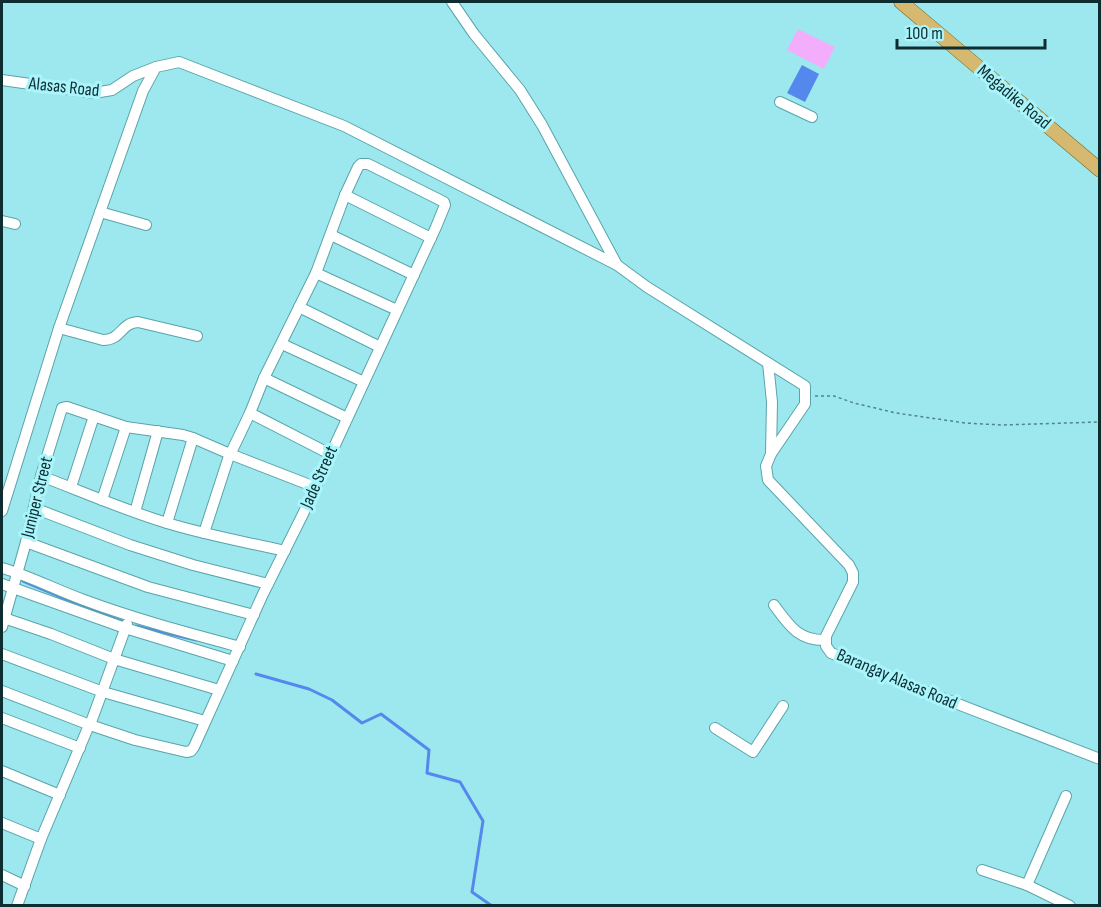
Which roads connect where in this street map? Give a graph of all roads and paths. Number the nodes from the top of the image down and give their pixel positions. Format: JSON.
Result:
{"nodes":[{"id":1,"x":452,"y":2,"type":"edge"},
{"id":2,"x":901,"y":2,"type":"edge"},
{"id":3,"x":156,"y":67,"type":"junction"},
{"id":4,"x":2,"y":80,"type":"edge"},
{"id":5,"x":780,"y":102,"type":"dead end"},
{"id":6,"x":812,"y":117,"type":"dead end"},
{"id":7,"x":1100,"y":170,"type":"edge"},
{"id":8,"x":345,"y":195,"type":"junction"},
{"id":9,"x":100,"y":212,"type":"junction"},
{"id":10,"x":2,"y":221,"type":"edge"},
{"id":11,"x":15,"y":224,"type":"dead end"},
{"id":12,"x":146,"y":225,"type":"dead end"},
{"id":13,"x":331,"y":235,"type":"junction"},
{"id":14,"x":431,"y":237,"type":"junction"},
{"id":15,"x":617,"y":265,"type":"junction"},
{"id":16,"x":316,"y":273,"type":"junction"},
{"id":17,"x":414,"y":275,"type":"junction"},
{"id":18,"x":299,"y":307,"type":"junction"},
{"id":19,"x":397,"y":310,"type":"junction"},
{"id":20,"x":59,"y":328,"type":"junction"},
{"id":21,"x":197,"y":336,"type":"dead end"},
{"id":22,"x":282,"y":345,"type":"junction"},
{"id":23,"x":380,"y":347,"type":"junction"},
{"id":24,"x":768,"y":363,"type":"junction"},
{"id":25,"x":264,"y":378,"type":"junction"},
{"id":26,"x":364,"y":382,"type":"junction"},
{"id":27,"x":805,"y":396,"type":"junction"},
{"id":28,"x":250,"y":413,"type":"junction"},
{"id":29,"x":94,"y":416,"type":"junction"},
{"id":30,"x":347,"y":418,"type":"junction"},
{"id":31,"x":1100,"y":422,"type":"edge"},
{"id":32,"x":126,"y":427,"type":"junction"},
{"id":33,"x":158,"y":431,"type":"junction"},
{"id":34,"x":193,"y":438,"type":"junction"},
{"id":35,"x":230,"y":454,"type":"junction"},
{"id":36,"x":330,"y":454,"type":"junction"},
{"id":37,"x":771,"y":454,"type":"junction"},
{"id":38,"x":41,"y":476,"type":"junction"},
{"id":39,"x":315,"y":487,"type":"junction"},
{"id":40,"x":71,"y":488,"type":"junction"},
{"id":41,"x":102,"y":500,"type":"junction"},
{"id":42,"x":34,"y":508,"type":"junction"},
{"id":43,"x":2,"y":512,"type":"edge"},
{"id":44,"x":135,"y":512,"type":"junction"},
{"id":45,"x":167,"y":523,"type":"junction"},
{"id":46,"x":204,"y":533,"type":"junction"},
{"id":47,"x":26,"y":542,"type":"junction"},
{"id":48,"x":285,"y":551,"type":"junction"},
{"id":49,"x":2,"y":568,"type":"edge"},
{"id":50,"x":17,"y":572,"type":"junction"},
{"id":51,"x":268,"y":584,"type":"junction"},
{"id":52,"x":7,"y":586,"type":"edge"},
{"id":53,"x":774,"y":605,"type":"dead end"},
{"id":54,"x":254,"y":615,"type":"junction"},
{"id":55,"x":130,"y":616,"type":"junction"},
{"id":56,"x":3,"y":622,"type":"edge"},
{"id":57,"x":125,"y":628,"type":"junction"},
{"id":58,"x":826,"y":640,"type":"junction"},
{"id":59,"x":240,"y":647,"type":"junction"},
{"id":60,"x":2,"y":654,"type":"edge"},
{"id":61,"x":114,"y":659,"type":"junction"},
{"id":62,"x":233,"y":661,"type":"junction"},
{"id":63,"x":219,"y":690,"type":"junction"},
{"id":64,"x":2,"y":691,"type":"edge"},
{"id":65,"x":103,"y":692,"type":"junction"},
{"id":66,"x":783,"y":706,"type":"dead end"},
{"id":67,"x":2,"y":718,"type":"edge"},
{"id":68,"x":205,"y":721,"type":"junction"},
{"id":69,"x":88,"y":727,"type":"junction"},
{"id":70,"x":714,"y":728,"type":"dead end"},
{"id":71,"x":80,"y":748,"type":"junction"},
{"id":72,"x":1100,"y":759,"type":"edge"},
{"id":73,"x":2,"y":771,"type":"edge"},
{"id":74,"x":60,"y":795,"type":"junction"},
{"id":75,"x":1066,"y":796,"type":"dead end"},
{"id":76,"x":2,"y":823,"type":"edge"},
{"id":77,"x":40,"y":839,"type":"junction"},
{"id":78,"x":982,"y":870,"type":"dead end"},
{"id":79,"x":2,"y":875,"type":"edge"},
{"id":80,"x":1027,"y":885,"type":"junction"},
{"id":81,"x":25,"y":886,"type":"junction"},
{"id":82,"x":1067,"y":905,"type":"edge"},
{"id":83,"x":17,"y":906,"type":"edge"}],
"edges":[{"from":1,"to":15,"type":"street"},
{"from":2,"to":7,"type":"main road","name":"Megadike Road"},
{"from":3,"to":4,"type":"street","name":"Alasas Road"},
{"from":3,"to":9,"type":"street"},
{"from":3,"to":15,"type":"street","name":"Alasas Road"},
{"from":5,"to":6,"type":"street"},
{"from":8,"to":13,"type":"street"},
{"from":8,"to":14,"type":"street"},
{"from":8,"to":14,"type":"street","name":"Jade Street"},
{"from":9,"to":12,"type":"street"},
{"from":9,"to":20,"type":"street"},
{"from":10,"to":11,"type":"street"},
{"from":13,"to":16,"type":"street"},
{"from":13,"to":17,"type":"street"},
{"from":14,"to":17,"type":"street","name":"Jade Street"},
{"from":15,"to":24,"type":"street"},
{"from":16,"to":18,"type":"street"},
{"from":16,"to":19,"type":"street"},
{"from":17,"to":19,"type":"street","name":"Jade Street"},
{"from":18,"to":22,"type":"street"},
{"from":18,"to":23,"type":"street"},
{"from":19,"to":23,"type":"street","name":"Jade Street"},
{"from":20,"to":21,"type":"street"},
{"from":20,"to":43,"type":"street"},
{"from":22,"to":25,"type":"street"},
{"from":22,"to":26,"type":"street"},
{"from":23,"to":26,"type":"street","name":"Jade Street"},
{"from":24,"to":27,"type":"street"},
{"from":24,"to":37,"type":"street"},
{"from":25,"to":28,"type":"street"},
{"from":25,"to":30,"type":"street"},
{"from":26,"to":30,"type":"street","name":"Jade Street"},
{"from":27,"to":31,"type":"path"},
{"from":27,"to":37,"type":"street"},
{"from":28,"to":35,"type":"street"},
{"from":28,"to":36,"type":"street"},
{"from":29,"to":32,"type":"street"},
{"from":29,"to":38,"type":"street","name":"Juniper Street"},
{"from":29,"to":40,"type":"street"},
{"from":30,"to":36,"type":"street","name":"Jade Street"},
{"from":32,"to":33,"type":"street"},
{"from":32,"to":41,"type":"street"},
{"from":33,"to":34,"type":"street"},
{"from":33,"to":44,"type":"street"},
{"from":34,"to":35,"type":"street"},
{"from":34,"to":45,"type":"street"},
{"from":35,"to":39,"type":"street"},
{"from":35,"to":46,"type":"street"},
{"from":36,"to":39,"type":"street","name":"Jade Street"},
{"from":37,"to":58,"type":"street","name":"Barangay Alasas Road"},
{"from":38,"to":40,"type":"street"},
{"from":38,"to":42,"type":"street","name":"Juniper Street"},
{"from":39,"to":48,"type":"street","name":"Jade Street"},
{"from":40,"to":41,"type":"street"},
{"from":41,"to":44,"type":"street"},
{"from":42,"to":47,"type":"street","name":"Juniper Street"},
{"from":42,"to":51,"type":"street"},
{"from":44,"to":45,"type":"street"},
{"from":45,"to":46,"type":"street"},
{"from":46,"to":48,"type":"street"},
{"from":47,"to":50,"type":"street","name":"Juniper Street"},
{"from":47,"to":54,"type":"street"},
{"from":48,"to":51,"type":"street","name":"Jade Street"},
{"from":49,"to":50,"type":"street"},
{"from":50,"to":52,"type":"street","name":"Juniper Street"},
{"from":50,"to":55,"type":"street"},
{"from":51,"to":54,"type":"street","name":"Jade Street"},
{"from":52,"to":56,"type":"street","name":"Juniper Street"},
{"from":52,"to":57,"type":"street"},
{"from":53,"to":58,"type":"street"},
{"from":54,"to":59,"type":"street","name":"Jade Street"},
{"from":55,"to":57,"type":"street"},
{"from":55,"to":59,"type":"street"},
{"from":56,"to":61,"type":"street"},
{"from":57,"to":61,"type":"street"},
{"from":57,"to":62,"type":"street"},
{"from":58,"to":72,"type":"street","name":"Barangay Alasas Road"},
{"from":59,"to":62,"type":"street","name":"Jade Street"},
{"from":60,"to":65,"type":"street"},
{"from":61,"to":63,"type":"street"},
{"from":61,"to":65,"type":"street"},
{"from":62,"to":63,"type":"street","name":"Jade Street"},
{"from":63,"to":68,"type":"street","name":"Jade Street"},
{"from":64,"to":69,"type":"street"},
{"from":65,"to":68,"type":"street"},
{"from":65,"to":69,"type":"street"},
{"from":66,"to":70,"type":"street"},
{"from":67,"to":71,"type":"street"},
{"from":68,"to":69,"type":"street","name":"Jade Street"},
{"from":69,"to":71,"type":"street"},
{"from":71,"to":74,"type":"street"},
{"from":73,"to":74,"type":"street"},
{"from":74,"to":77,"type":"street"},
{"from":75,"to":80,"type":"street"},
{"from":76,"to":77,"type":"street"},
{"from":77,"to":81,"type":"street"},
{"from":78,"to":80,"type":"street"},
{"from":79,"to":81,"type":"street"},
{"from":80,"to":82,"type":"street"},
{"from":81,"to":83,"type":"street"}]}
